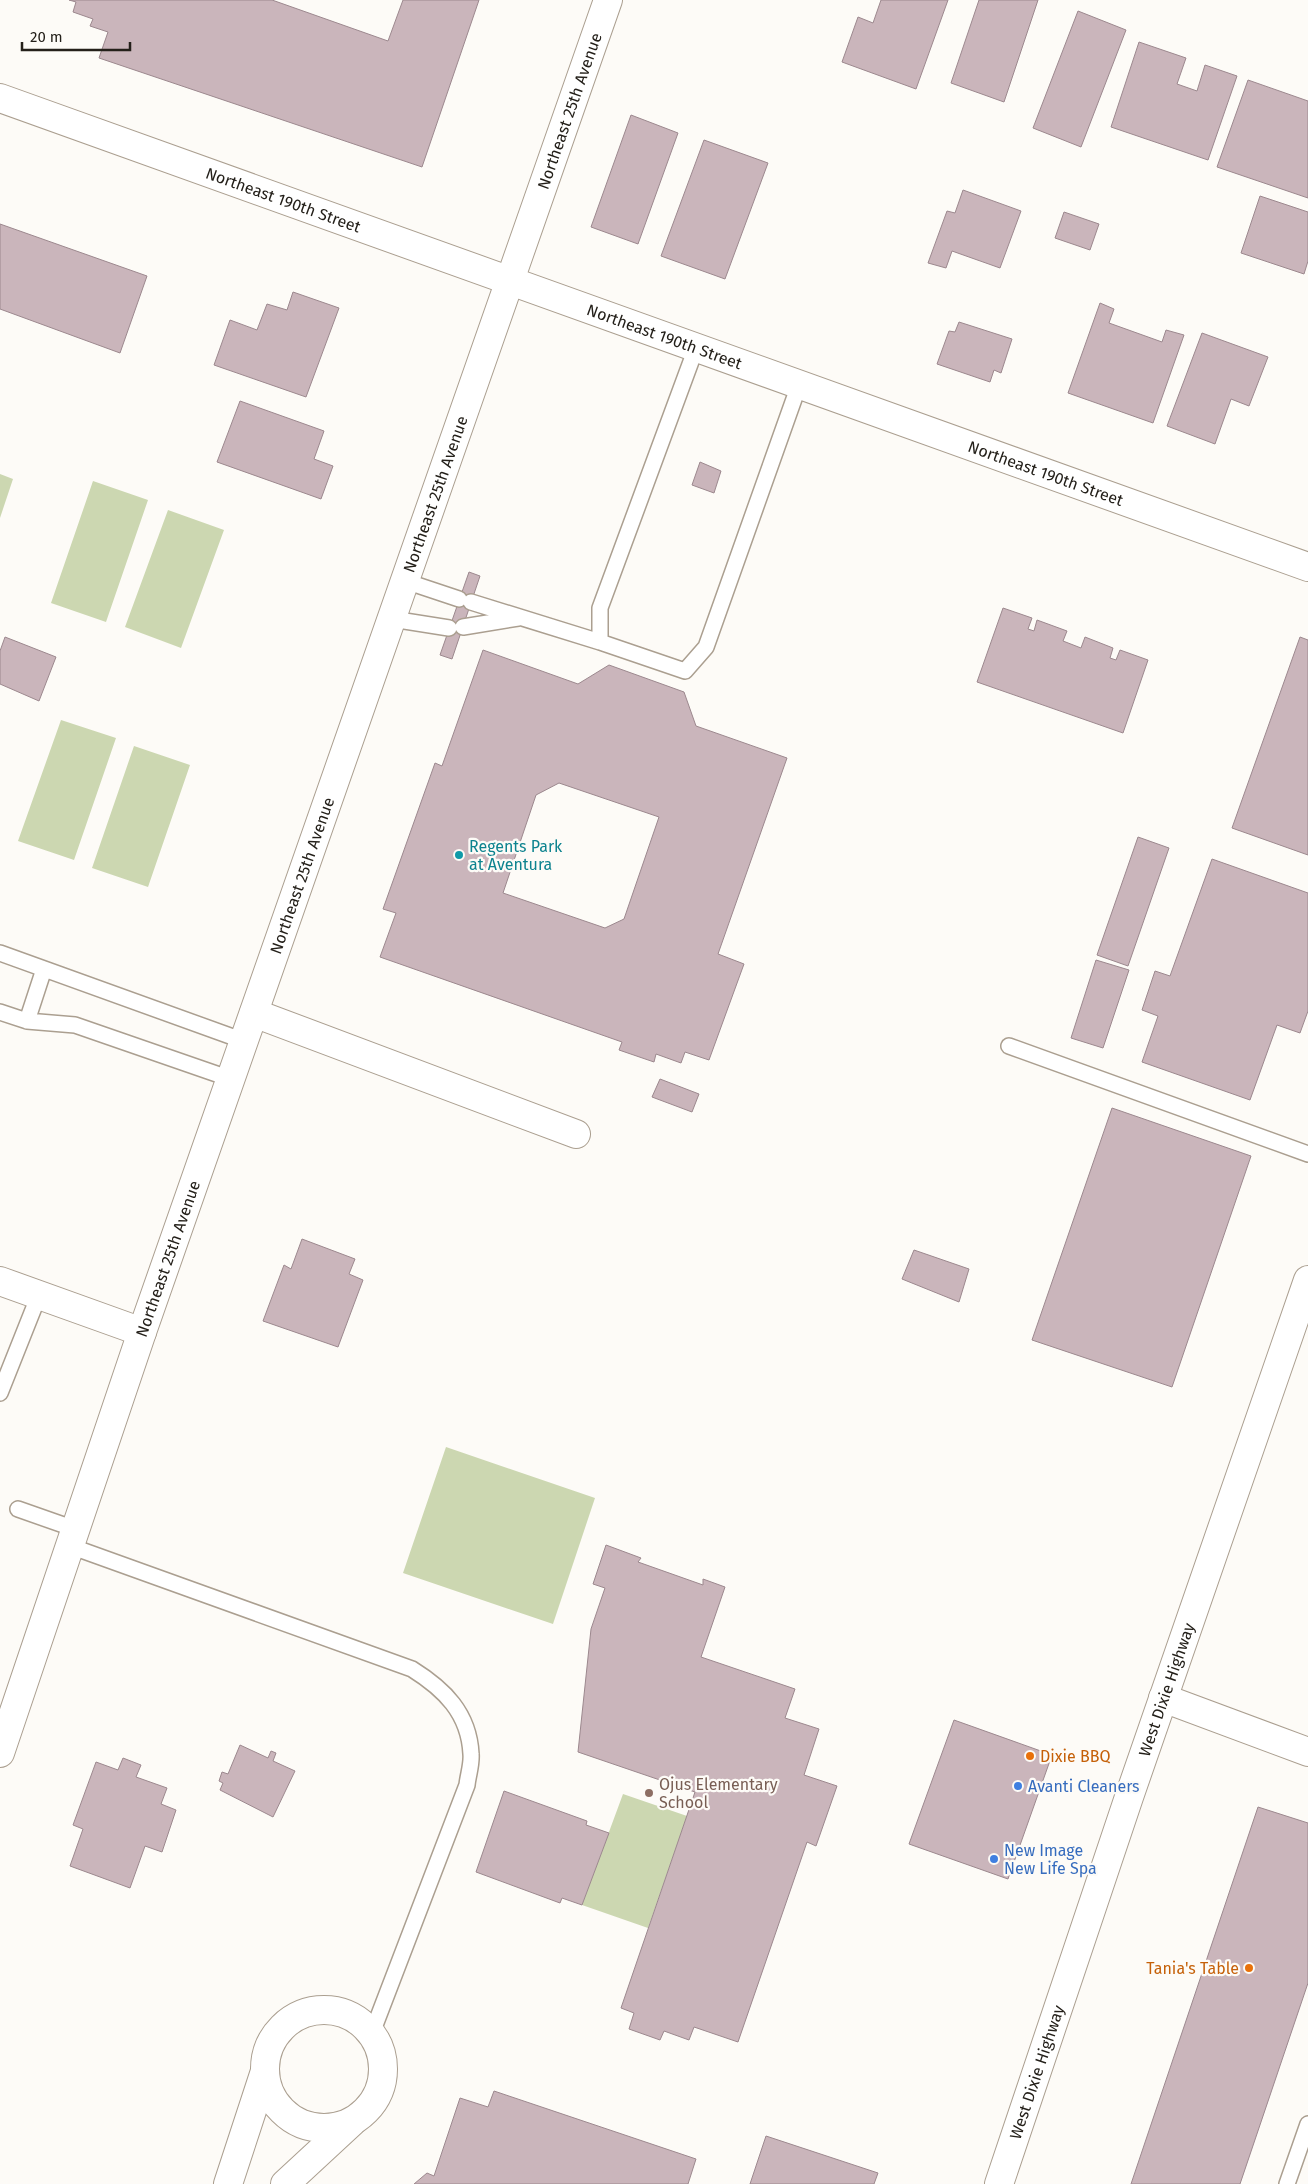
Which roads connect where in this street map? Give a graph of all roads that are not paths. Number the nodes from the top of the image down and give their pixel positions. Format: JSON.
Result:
{"nodes":[{"id":1,"x":608,"y":0,"type":"edge"},
{"id":2,"x":7,"y":104,"type":"edge"},
{"id":3,"x":510,"y":281,"type":"junction"},
{"id":4,"x":696,"y":348,"type":"junction"},
{"id":5,"x":799,"y":385,"type":"junction"},
{"id":6,"x":1308,"y":567,"type":"edge"},
{"id":7,"x":405,"y":581,"type":"junction"},
{"id":8,"x":519,"y":617,"type":"junction"},
{"id":9,"x":392,"y":619,"type":"junction"},
{"id":10,"x":600,"y":642,"type":"junction"},
{"id":11,"x":0,"y":953,"type":"edge"},
{"id":12,"x":44,"y":969,"type":"junction"},
{"id":13,"x":0,"y":1012,"type":"edge"},
{"id":14,"x":254,"y":1013,"type":"junction"},
{"id":15,"x":27,"y":1022,"type":"junction"},
{"id":16,"x":244,"y":1042,"type":"junction"},
{"id":17,"x":1009,"y":1046,"type":"dead end"},
{"id":18,"x":231,"y":1080,"type":"junction"},
{"id":19,"x":576,"y":1134,"type":"dead end"},
{"id":20,"x":1308,"y":1154,"type":"edge"},
{"id":21,"x":1308,"y":1280,"type":"edge"},
{"id":22,"x":0,"y":1281,"type":"edge"},
{"id":23,"x":39,"y":1295,"type":"junction"},
{"id":24,"x":142,"y":1332,"type":"junction"},
{"id":25,"x":0,"y":1393,"type":"edge"},
{"id":26,"x":18,"y":1509,"type":"dead end"},
{"id":27,"x":73,"y":1538,"type":"junction"},
{"id":28,"x":1163,"y":1698,"type":"junction"},
{"id":29,"x":1308,"y":1752,"type":"edge"},
{"id":30,"x":0,"y":1753,"type":"edge"},
{"id":31,"x":372,"y":2033,"type":"junction"},
{"id":32,"x":265,"y":2071,"type":"junction"},
{"id":33,"x":352,"y":2121,"type":"junction"},
{"id":34,"x":1308,"y":2124,"type":"edge"},
{"id":35,"x":228,"y":2184,"type":"edge"},
{"id":36,"x":286,"y":2184,"type":"edge"},
{"id":37,"x":998,"y":2184,"type":"edge"},
{"id":38,"x":1288,"y":2184,"type":"edge"}],
"edges":[{"from":1,"to":3,"type":"street","name":"Northeast 25th Avenue"},
{"from":2,"to":3,"type":"street","name":"Northeast 190th Street"},
{"from":3,"to":4,"type":"street","name":"Northeast 190th Street"},
{"from":3,"to":7,"type":"street","name":"Northeast 25th Avenue"},
{"from":4,"to":5,"type":"street","name":"Northeast 190th Street"},
{"from":4,"to":10,"type":"lane"},
{"from":5,"to":6,"type":"street","name":"Northeast 190th Street"},
{"from":5,"to":10,"type":"lane"},
{"from":7,"to":8,"type":"lane"},
{"from":7,"to":9,"type":"street","name":"Northeast 25th Avenue"},
{"from":8,"to":9,"type":"lane"},
{"from":8,"to":10,"type":"lane"},
{"from":9,"to":14,"type":"street","name":"Northeast 25th Avenue"},
{"from":11,"to":12,"type":"lane"},
{"from":12,"to":15,"type":"lane"},
{"from":12,"to":16,"type":"lane"},
{"from":13,"to":15,"type":"lane"},
{"from":14,"to":16,"type":"street","name":"Northeast 25th Avenue"},
{"from":14,"to":19,"type":"street"},
{"from":15,"to":18,"type":"lane"},
{"from":16,"to":18,"type":"street","name":"Northeast 25th Avenue"},
{"from":17,"to":20,"type":"lane"},
{"from":18,"to":24,"type":"street","name":"Northeast 25th Avenue"},
{"from":21,"to":28,"type":"street","name":"West Dixie Highway"},
{"from":22,"to":23,"type":"street"},
{"from":23,"to":24,"type":"street"},
{"from":23,"to":25,"type":"lane"},
{"from":24,"to":27,"type":"street","name":"Northeast 25th Avenue"},
{"from":26,"to":27,"type":"lane"},
{"from":27,"to":30,"type":"street","name":"Northeast 25th Avenue"},
{"from":27,"to":31,"type":"lane"},
{"from":28,"to":29,"type":"street"},
{"from":28,"to":37,"type":"street","name":"West Dixie Highway"},
{"from":31,"to":32,"type":"street"},
{"from":31,"to":33,"type":"street"},
{"from":32,"to":33,"type":"street"},
{"from":32,"to":35,"type":"street"},
{"from":33,"to":36,"type":"street"},
{"from":34,"to":38,"type":"lane"}]}
